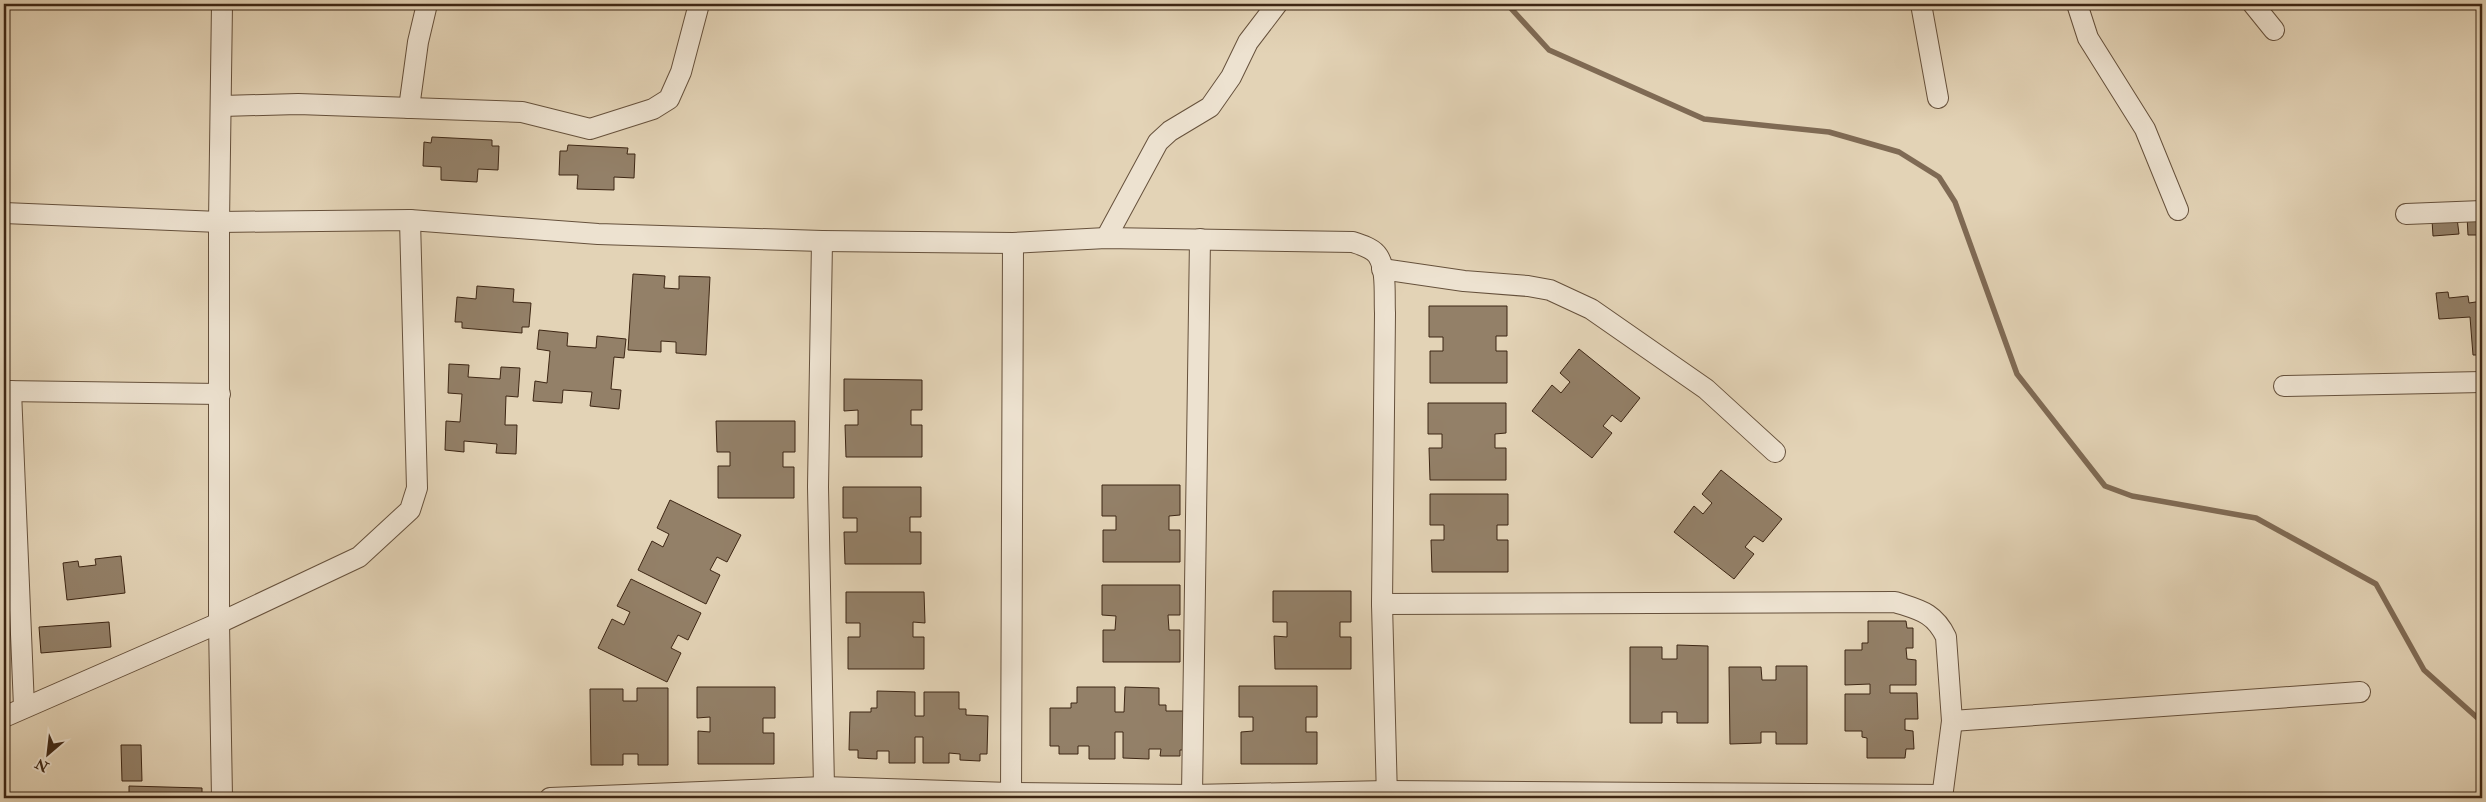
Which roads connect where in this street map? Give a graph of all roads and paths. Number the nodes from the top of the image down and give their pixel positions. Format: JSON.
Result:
{"nodes":[{"id":1,"x":222,"y":4,"type":"edge"},
{"id":2,"x":427,"y":4,"type":"edge"},
{"id":3,"x":699,"y":4,"type":"edge"},
{"id":4,"x":1277,"y":4,"type":"edge"},
{"id":5,"x":1921,"y":4,"type":"edge"},
{"id":6,"x":2077,"y":4,"type":"edge"},
{"id":7,"x":2253,"y":4,"type":"edge"},
{"id":8,"x":2274,"y":30,"type":"dead end"},
{"id":9,"x":1938,"y":98,"type":"dead end"},
{"id":10,"x":222,"y":106,"type":"junction"},
{"id":11,"x":408,"y":108,"type":"junction"},
{"id":12,"x":2178,"y":210,"type":"dead end"},
{"id":13,"x":2482,"y":211,"type":"edge"},
{"id":14,"x":4,"y":212,"type":"edge"},
{"id":15,"x":2406,"y":214,"type":"dead end"},
{"id":16,"x":410,"y":220,"type":"junction"},
{"id":17,"x":219,"y":222,"type":"junction"},
{"id":18,"x":1106,"y":238,"type":"junction"},
{"id":19,"x":1200,"y":239,"type":"junction"},
{"id":20,"x":822,"y":241,"type":"junction"},
{"id":21,"x":1013,"y":243,"type":"junction"},
{"id":22,"x":1382,"y":269,"type":"junction"},
{"id":23,"x":2482,"y":382,"type":"edge"},
{"id":24,"x":2284,"y":386,"type":"dead end"},
{"id":25,"x":7,"y":391,"type":"edge"},
{"id":26,"x":220,"y":394,"type":"junction"},
{"id":27,"x":1775,"y":452,"type":"dead end"},
{"id":28,"x":1382,"y":604,"type":"junction"},
{"id":29,"x":219,"y":623,"type":"junction"},
{"id":30,"x":2360,"y":692,"type":"dead end"},
{"id":31,"x":24,"y":707,"type":"junction"},
{"id":32,"x":4,"y":717,"type":"edge"},
{"id":33,"x":1952,"y":721,"type":"junction"},
{"id":34,"x":824,"y":787,"type":"junction"},
{"id":35,"x":1192,"y":795,"type":"junction"},
{"id":36,"x":1387,"y":795,"type":"edge"},
{"id":37,"x":1010,"y":796,"type":"edge"},
{"id":38,"x":1942,"y":796,"type":"edge"},
{"id":39,"x":630,"y":797,"type":"edge"},
{"id":40,"x":222,"y":798,"type":"edge"},
{"id":41,"x":550,"y":798,"type":"edge"}],
"edges":[{"from":1,"to":10,"type":"street"},
{"from":2,"to":11,"type":"street"},
{"from":3,"to":11,"type":"street"},
{"from":4,"to":18,"type":"street"},
{"from":5,"to":9,"type":"street"},
{"from":6,"to":12,"type":"street"},
{"from":7,"to":8,"type":"street"},
{"from":10,"to":11,"type":"street"},
{"from":10,"to":17,"type":"street"},
{"from":13,"to":15,"type":"street"},
{"from":14,"to":17,"type":"street"},
{"from":16,"to":17,"type":"street"},
{"from":16,"to":20,"type":"street"},
{"from":16,"to":29,"type":"street"},
{"from":17,"to":26,"type":"street"},
{"from":18,"to":19,"type":"street"},
{"from":18,"to":21,"type":"street"},
{"from":19,"to":22,"type":"street"},
{"from":19,"to":35,"type":"street"},
{"from":20,"to":21,"type":"street"},
{"from":20,"to":34,"type":"street"},
{"from":21,"to":37,"type":"street"},
{"from":22,"to":27,"type":"street"},
{"from":22,"to":28,"type":"street"},
{"from":23,"to":24,"type":"street"},
{"from":25,"to":26,"type":"street"},
{"from":25,"to":31,"type":"street"},
{"from":26,"to":29,"type":"street"},
{"from":28,"to":33,"type":"street"},
{"from":28,"to":36,"type":"street"},
{"from":29,"to":31,"type":"street"},
{"from":29,"to":40,"type":"street"},
{"from":30,"to":33,"type":"street"},
{"from":31,"to":32,"type":"street"},
{"from":33,"to":38,"type":"street"},
{"from":34,"to":37,"type":"street"},
{"from":34,"to":39,"type":"street"},
{"from":35,"to":36,"type":"street"},
{"from":35,"to":37,"type":"street"},
{"from":36,"to":38,"type":"street"},
{"from":39,"to":41,"type":"street"}]}
